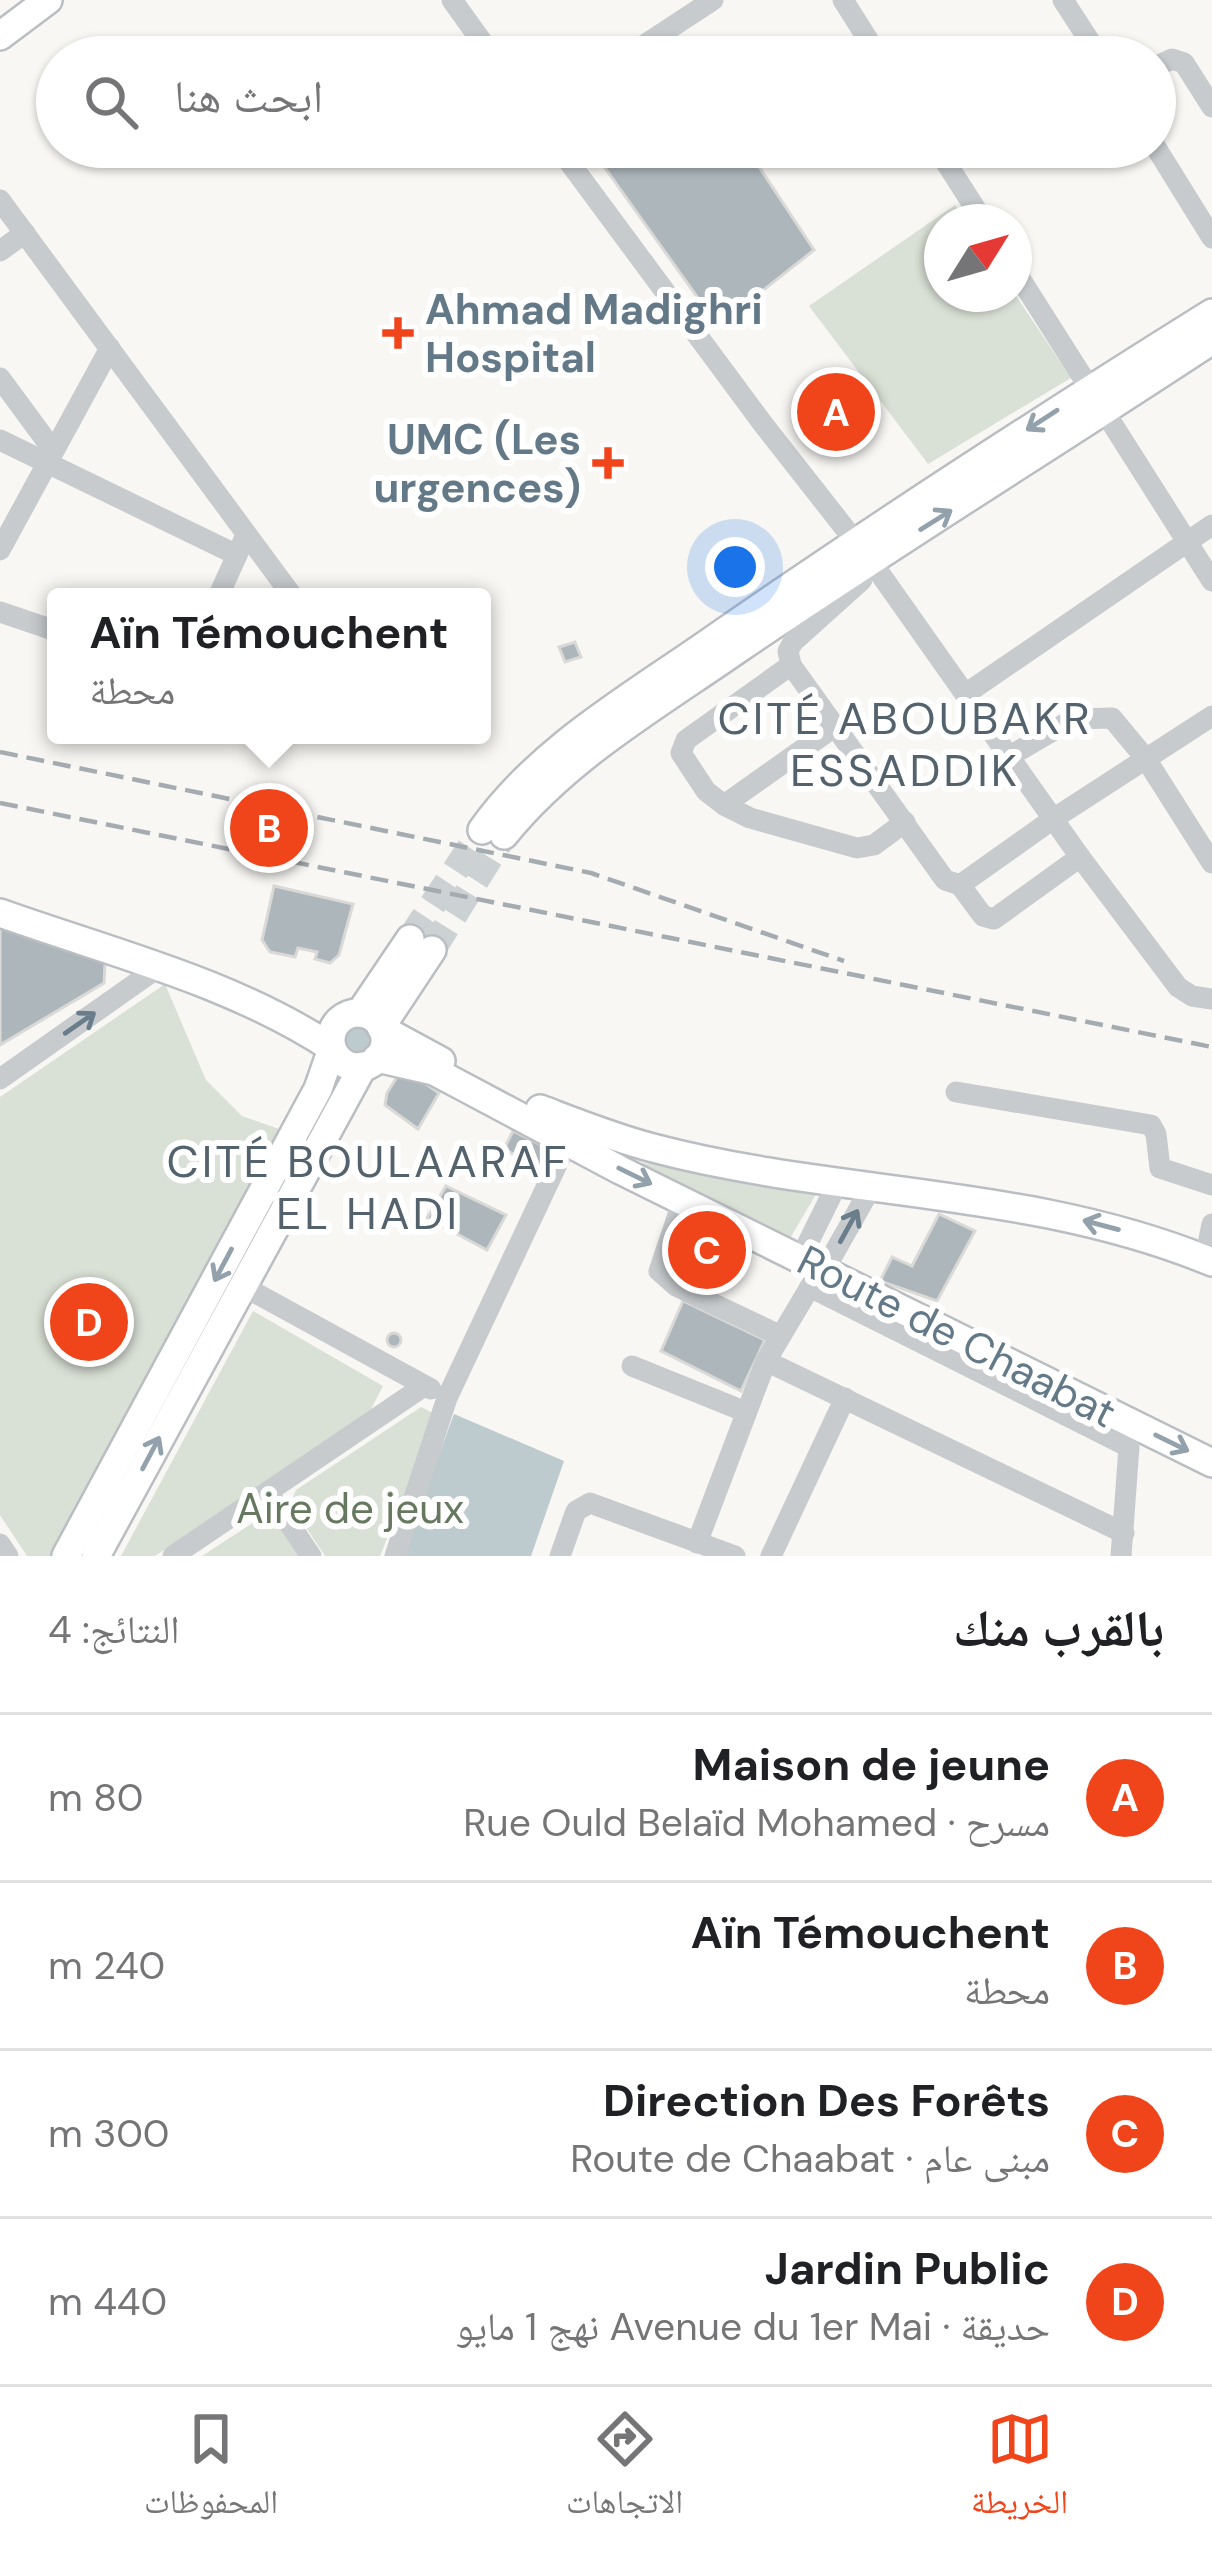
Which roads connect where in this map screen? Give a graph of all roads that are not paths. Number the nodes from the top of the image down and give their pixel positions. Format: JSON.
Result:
{"nodes":[{"id":1,"x":48,"y":0,"type":"edge"},
{"id":2,"x":452,"y":0,"type":"edge"},
{"id":3,"x":712,"y":0,"type":"edge"},
{"id":4,"x":843,"y":0,"type":"edge"},
{"id":5,"x":1063,"y":0,"type":"edge"},
{"id":6,"x":0,"y":36,"type":"edge"},
{"id":7,"x":478,"y":36,"type":"edge"},
{"id":8,"x":658,"y":36,"type":"edge"},
{"id":9,"x":866,"y":36,"type":"edge"},
{"id":10,"x":1086,"y":36,"type":"edge"},
{"id":11,"x":1176,"y":60,"type":"edge"},
{"id":12,"x":1212,"y":106,"type":"edge"},
{"id":13,"x":574,"y":168,"type":"edge"},
{"id":14,"x":949,"y":168,"type":"edge"},
{"id":15,"x":1169,"y":168,"type":"edge"},
{"id":16,"x":0,"y":200,"type":"edge"},
{"id":17,"x":972,"y":204,"type":"edge"},
{"id":18,"x":25,"y":233,"type":"junction"},
{"id":19,"x":1212,"y":238,"type":"edge"},
{"id":20,"x":0,"y":251,"type":"edge"},
{"id":21,"x":1032,"y":296,"type":"edge"},
{"id":22,"x":1212,"y":313,"type":"edge"},
{"id":23,"x":1212,"y":340,"type":"edge"},
{"id":24,"x":110,"y":348,"type":"junction"},
{"id":25,"x":0,"y":378,"type":"edge"},
{"id":26,"x":1098,"y":400,"type":"junction"},
{"id":27,"x":0,"y":440,"type":"edge"},
{"id":28,"x":49,"y":457,"type":"junction"},
{"id":29,"x":1212,"y":525,"type":"edge"},
{"id":30,"x":1188,"y":541,"type":"junction"},
{"id":31,"x":241,"y":546,"type":"junction"},
{"id":32,"x":0,"y":550,"type":"edge"},
{"id":33,"x":866,"y":557,"type":"junction"},
{"id":34,"x":1212,"y":581,"type":"edge"},
{"id":35,"x":222,"y":588,"type":"edge"},
{"id":36,"x":284,"y":588,"type":"edge"},
{"id":37,"x":0,"y":612,"type":"edge"},
{"id":38,"x":47,"y":628,"type":"edge"},
{"id":39,"x":791,"y":665,"type":"junction"},
{"id":40,"x":967,"y":693,"type":"junction"},
{"id":41,"x":1212,"y":716,"type":"edge"},
{"id":42,"x":837,"y":725,"type":"junction"},
{"id":43,"x":1010,"y":756,"type":"junction"},
{"id":44,"x":1146,"y":759,"type":"junction"},
{"id":45,"x":724,"y":805,"type":"junction"},
{"id":46,"x":1053,"y":819,"type":"junction"},
{"id":47,"x":905,"y":822,"type":"junction"},
{"id":48,"x":493,"y":833,"type":"tunnel mouth"},
{"id":49,"x":1080,"y":857,"type":"junction"},
{"id":50,"x":1212,"y":862,"type":"edge"},
{"id":51,"x":960,"y":885,"type":"junction"},
{"id":52,"x":0,"y":913,"type":"edge"},
{"id":53,"x":159,"y":967,"type":"junction"},
{"id":54,"x":407,"y":992,"type":"junction"},
{"id":55,"x":1212,"y":999,"type":"edge"},
{"id":56,"x":354,"y":1031,"type":"junction"},
{"id":57,"x":427,"y":1054,"type":"junction"},
{"id":58,"x":370,"y":1062,"type":"junction"},
{"id":59,"x":0,"y":1079,"type":"edge"},
{"id":60,"x":956,"y":1092,"type":"dead end"},
{"id":61,"x":560,"y":1158,"type":"dead end"},
{"id":62,"x":839,"y":1180,"type":"junction"},
{"id":63,"x":873,"y":1184,"type":"junction"},
{"id":64,"x":1212,"y":1185,"type":"edge"},
{"id":65,"x":683,"y":1200,"type":"junction"},
{"id":66,"x":1212,"y":1224,"type":"edge"},
{"id":67,"x":1209,"y":1260,"type":"edge"},
{"id":68,"x":812,"y":1271,"type":"junction"},
{"id":69,"x":241,"y":1286,"type":"junction"},
{"id":70,"x":781,"y":1336,"type":"junction"},
{"id":71,"x":766,"y":1361,"type":"junction"},
{"id":72,"x":632,"y":1366,"type":"dead end"},
{"id":73,"x":424,"y":1385,"type":"junction"},
{"id":74,"x":448,"y":1398,"type":"junction"},
{"id":75,"x":845,"y":1398,"type":"junction"},
{"id":76,"x":746,"y":1412,"type":"junction"},
{"id":77,"x":1212,"y":1463,"type":"edge"},
{"id":78,"x":268,"y":1492,"type":"junction"},
{"id":79,"x":697,"y":1543,"type":"junction"},
{"id":80,"x":0,"y":1544,"type":"edge"},
{"id":81,"x":1122,"y":1545,"type":"edge"},
{"id":82,"x":8,"y":1556,"type":"edge"},
{"id":83,"x":66,"y":1556,"type":"edge"},
{"id":84,"x":96,"y":1556,"type":"edge"},
{"id":85,"x":173,"y":1556,"type":"edge"},
{"id":86,"x":311,"y":1556,"type":"edge"},
{"id":87,"x":395,"y":1556,"type":"edge"},
{"id":88,"x":560,"y":1556,"type":"edge"},
{"id":89,"x":735,"y":1556,"type":"edge"},
{"id":90,"x":771,"y":1556,"type":"edge"}],
"edges":[{"from":1,"to":6,"type":"main road"},
{"from":2,"to":7,"type":"street"},
{"from":3,"to":8,"type":"street"},
{"from":4,"to":9,"type":"street"},
{"from":5,"to":10,"type":"street"},
{"from":11,"to":12,"type":"street"},
{"from":13,"to":33,"type":"street"},
{"from":14,"to":17,"type":"street"},
{"from":15,"to":19,"type":"street"},
{"from":16,"to":18,"type":"street"},
{"from":18,"to":20,"type":"street"},
{"from":18,"to":24,"type":"street"},
{"from":21,"to":26,"type":"street"},
{"from":22,"to":26,"type":"main road"},
{"from":23,"to":26,"type":"main road"},
{"from":24,"to":28,"type":"street"},
{"from":24,"to":31,"type":"street"},
{"from":25,"to":28,"type":"street"},
{"from":26,"to":30,"type":"street"},
{"from":26,"to":33,"type":"main road"},
{"from":27,"to":28,"type":"street"},
{"from":28,"to":31,"type":"street"},
{"from":28,"to":32,"type":"street"},
{"from":29,"to":30,"type":"street"},
{"from":30,"to":34,"type":"street"},
{"from":30,"to":40,"type":"street"},
{"from":31,"to":35,"type":"street"},
{"from":31,"to":36,"type":"street"},
{"from":33,"to":39,"type":"street"},
{"from":33,"to":40,"type":"street"},
{"from":33,"to":48,"type":"main road"},
{"from":37,"to":38,"type":"street"},
{"from":39,"to":42,"type":"street"},
{"from":39,"to":45,"type":"street"},
{"from":40,"to":43,"type":"street"},
{"from":41,"to":44,"type":"street"},
{"from":42,"to":45,"type":"street"},
{"from":42,"to":47,"type":"street"},
{"from":43,"to":44,"type":"street"},
{"from":43,"to":46,"type":"street"},
{"from":44,"to":46,"type":"street"},
{"from":44,"to":50,"type":"street"},
{"from":45,"to":47,"type":"street"},
{"from":46,"to":49,"type":"street"},
{"from":46,"to":51,"type":"street"},
{"from":47,"to":51,"type":"street"},
{"from":49,"to":51,"type":"street"},
{"from":49,"to":55,"type":"street"},
{"from":52,"to":53,"type":"main road"},
{"from":53,"to":56,"type":"main road"},
{"from":59,"to":53,"type":"street","one_way":true},
{"from":54,"to":56,"type":"main road"},
{"from":54,"to":56,"type":"main road"},
{"from":54,"to":57,"type":"main road"},
{"from":56,"to":57,"type":"main road","name":"Route de Chaabat"},
{"from":56,"to":58,"type":"main road"},
{"from":56,"to":58,"type":"main road","name":"Route de Chaabat"},
{"from":56,"to":83,"type":"main road","one_way":true},
{"from":57,"to":62,"type":"main road","name":"Route de Chaabat"},
{"from":58,"to":65,"type":"main road","name":"Route de Chaabat","one_way":true},
{"from":58,"to":69,"type":"main road"},
{"from":60,"to":64,"type":"street"},
{"from":61,"to":74,"type":"street"},
{"from":62,"to":63,"type":"main road","name":"Route de Chaabat"},
{"from":62,"to":68,"type":"street"},
{"from":67,"to":63,"type":"main road","name":"Route de Chaabat","one_way":true},
{"from":68,"to":63,"type":"street","one_way":true},
{"from":65,"to":68,"type":"main road","name":"Route de Chaabat"},
{"from":65,"to":70,"type":"street"},
{"from":66,"to":67,"type":"street"},
{"from":68,"to":70,"type":"street"},
{"from":68,"to":77,"type":"main road","name":"Route de Chaabat","one_way":true},
{"from":68,"to":81,"type":"street"},
{"from":69,"to":73,"type":"street"},
{"from":84,"to":69,"type":"main road","one_way":true},
{"from":70,"to":71,"type":"street"},
{"from":71,"to":75,"type":"street"},
{"from":71,"to":76,"type":"street"},
{"from":72,"to":76,"type":"street"},
{"from":73,"to":74,"type":"street"},
{"from":73,"to":78,"type":"street"},
{"from":74,"to":87,"type":"street"},
{"from":75,"to":81,"type":"street"},
{"from":75,"to":90,"type":"street"},
{"from":76,"to":79,"type":"street"},
{"from":78,"to":85,"type":"street"},
{"from":78,"to":86,"type":"street"},
{"from":79,"to":88,"type":"street"},
{"from":79,"to":89,"type":"street"},
{"from":80,"to":82,"type":"street"}]}
